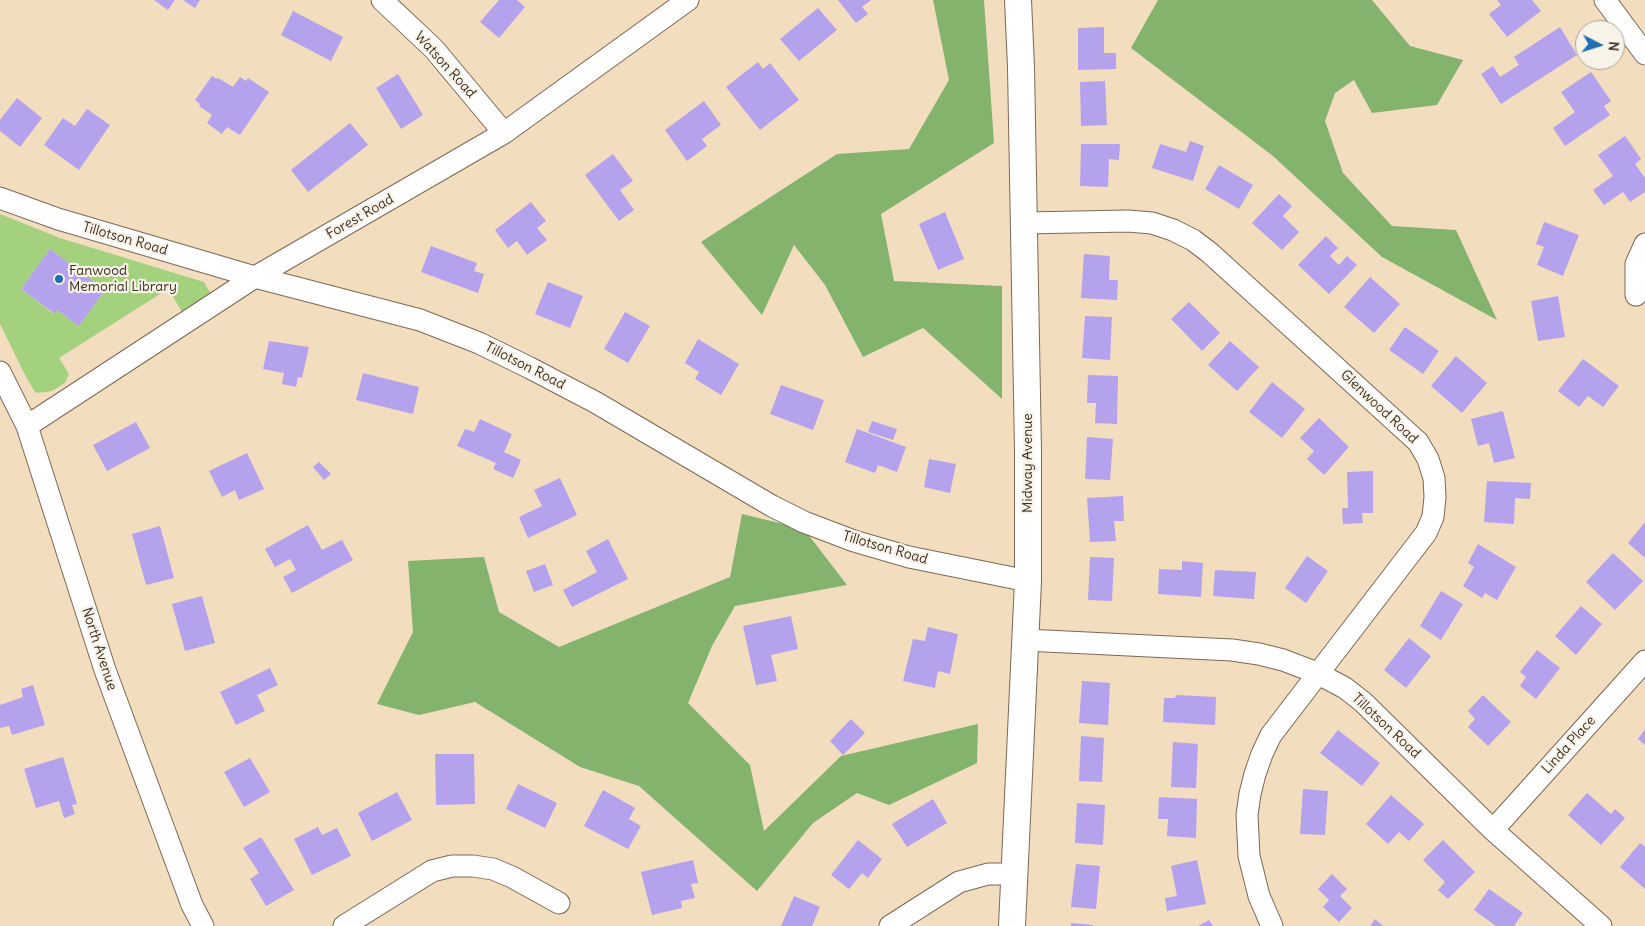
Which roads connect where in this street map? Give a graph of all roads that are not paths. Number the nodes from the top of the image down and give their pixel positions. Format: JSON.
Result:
{"nodes":[{"id":1,"x":382,"y":0,"type":"edge"},
{"id":2,"x":688,"y":0,"type":"edge"},
{"id":3,"x":1018,"y":0,"type":"edge"},
{"id":4,"x":1605,"y":0,"type":"edge"},
{"id":5,"x":1645,"y":54,"type":"edge"},
{"id":6,"x":504,"y":133,"type":"junction"},
{"id":7,"x":0,"y":198,"type":"edge"},
{"id":8,"x":1024,"y":223,"type":"junction"},
{"id":9,"x":1645,"y":244,"type":"edge"},
{"id":10,"x":255,"y":277,"type":"junction"},
{"id":11,"x":1636,"y":295,"type":"dead end"},
{"id":12,"x":0,"y":372,"type":"edge"},
{"id":13,"x":27,"y":426,"type":"junction"},
{"id":14,"x":1028,"y":581,"type":"junction"},
{"id":15,"x":1026,"y":640,"type":"junction"},
{"id":16,"x":1645,"y":661,"type":"edge"},
{"id":17,"x":1318,"y":673,"type":"junction"},
{"id":18,"x":1493,"y":830,"type":"junction"},
{"id":19,"x":1015,"y":874,"type":"junction"},
{"id":20,"x":558,"y":903,"type":"dead end"},
{"id":21,"x":202,"y":926,"type":"edge"},
{"id":22,"x":344,"y":926,"type":"edge"},
{"id":23,"x":890,"y":926,"type":"edge"},
{"id":24,"x":1012,"y":926,"type":"edge"},
{"id":25,"x":1272,"y":926,"type":"edge"},
{"id":26,"x":1600,"y":926,"type":"edge"}],
"edges":[{"from":1,"to":6,"type":"street","name":"Watson Road"},
{"from":2,"to":6,"type":"street","name":"Forest Road"},
{"from":3,"to":8,"type":"main road","name":"Midway Avenue"},
{"from":4,"to":5,"type":"street"},
{"from":6,"to":10,"type":"street","name":"Forest Road"},
{"from":7,"to":10,"type":"street","name":"Tillotson Road"},
{"from":8,"to":14,"type":"main road","name":"Midway Avenue"},
{"from":8,"to":17,"type":"street","name":"Glenwood Road"},
{"from":9,"to":11,"type":"street"},
{"from":10,"to":13,"type":"street","name":"Forest Road"},
{"from":10,"to":14,"type":"street","name":"Tillotson Road"},
{"from":12,"to":13,"type":"street","name":"North Avenue"},
{"from":13,"to":21,"type":"street","name":"North Avenue"},
{"from":14,"to":15,"type":"main road","name":"Midway Avenue"},
{"from":15,"to":17,"type":"street","name":"Tillotson Road"},
{"from":15,"to":19,"type":"main road","name":"Midway Avenue"},
{"from":16,"to":18,"type":"street","name":"Linda Place"},
{"from":17,"to":18,"type":"street","name":"Tillotson Road"},
{"from":17,"to":25,"type":"street","name":"Glenwood Road"},
{"from":18,"to":26,"type":"street","name":"Tillotson Road"},
{"from":19,"to":23,"type":"street"},
{"from":19,"to":24,"type":"main road","name":"Midway Avenue"},
{"from":20,"to":22,"type":"street"}]}
